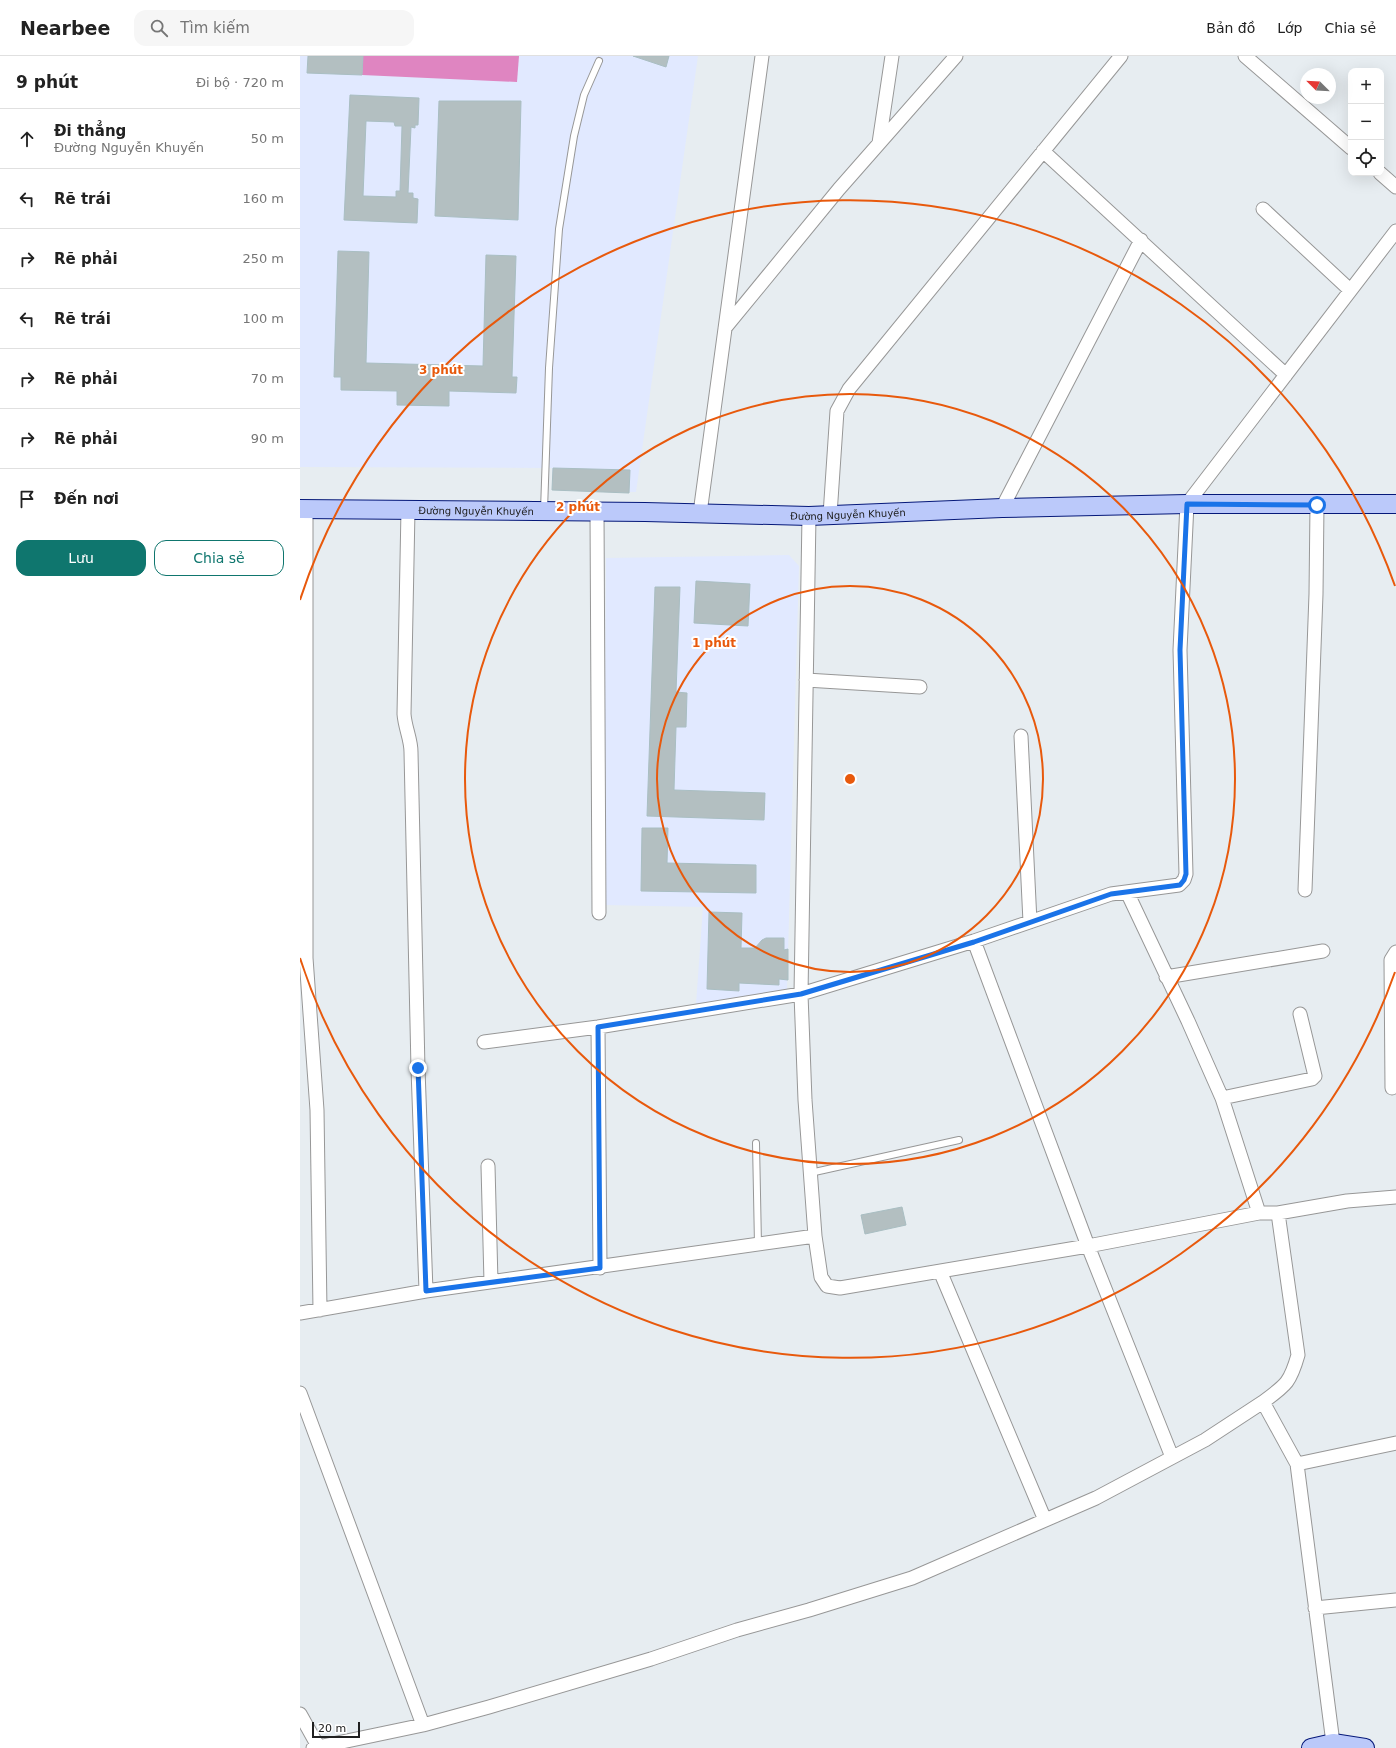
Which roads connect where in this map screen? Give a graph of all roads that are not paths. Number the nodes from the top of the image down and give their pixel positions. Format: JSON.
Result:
{"nodes":[{"id":1,"x":762,"y":56,"type":"edge"},
{"id":2,"x":892,"y":56,"type":"edge"},
{"id":3,"x":956,"y":56,"type":"edge"},
{"id":4,"x":1121,"y":56,"type":"edge"},
{"id":5,"x":1245,"y":56,"type":"edge"},
{"id":6,"x":598,"y":62,"type":"dead end"},
{"id":7,"x":879,"y":143,"type":"junction"},
{"id":8,"x":1348,"y":145,"type":"edge"},
{"id":9,"x":1043,"y":151,"type":"junction"},
{"id":10,"x":1383,"y":176,"type":"edge"},
{"id":11,"x":1396,"y":187,"type":"edge"},
{"id":12,"x":1264,"y":209,"type":"dead end"},
{"id":13,"x":1396,"y":230,"type":"edge"},
{"id":14,"x":1141,"y":240,"type":"junction"},
{"id":15,"x":1350,"y":290,"type":"junction"},
{"id":16,"x":725,"y":328,"type":"junction"},
{"id":17,"x":1286,"y":375,"type":"junction"},
{"id":18,"x":1187,"y":504,"type":"junction"},
{"id":19,"x":1396,"y":504,"type":"edge"},
{"id":20,"x":1317,"y":505,"type":"junction"},
{"id":21,"x":1002,"y":508,"type":"junction"},
{"id":22,"x":303,"y":509,"type":"edge"},
{"id":23,"x":408,"y":510,"type":"junction"},
{"id":24,"x":544,"y":511,"type":"junction"},
{"id":25,"x":597,"y":511,"type":"junction"},
{"id":26,"x":700,"y":513,"type":"junction"},
{"id":27,"x":809,"y":516,"type":"junction"},
{"id":28,"x":830,"y":516,"type":"junction"},
{"id":29,"x":806,"y":680,"type":"junction"},
{"id":30,"x":920,"y":687,"type":"dead end"},
{"id":31,"x":1021,"y":736,"type":"dead end"},
{"id":32,"x":1305,"y":890,"type":"dead end"},
{"id":33,"x":1127,"y":892,"type":"junction"},
{"id":34,"x":599,"y":913,"type":"dead end"},
{"id":35,"x":1030,"y":922,"type":"junction"},
{"id":36,"x":974,"y":942,"type":"junction"},
{"id":37,"x":1323,"y":951,"type":"dead end"},
{"id":38,"x":1396,"y":952,"type":"edge"},
{"id":39,"x":1166,"y":976,"type":"junction"},
{"id":40,"x":801,"y":994,"type":"junction"},
{"id":41,"x":1300,"y":1014,"type":"dead end"},
{"id":42,"x":598,"y":1027,"type":"junction"},
{"id":43,"x":484,"y":1042,"type":"dead end"},
{"id":44,"x":1392,"y":1088,"type":"dead end"},
{"id":45,"x":1222,"y":1098,"type":"junction"},
{"id":46,"x":959,"y":1140,"type":"dead end"},
{"id":47,"x":756,"y":1143,"type":"dead end"},
{"id":48,"x":488,"y":1166,"type":"dead end"},
{"id":49,"x":810,"y":1173,"type":"junction"},
{"id":50,"x":1396,"y":1197,"type":"edge"},
{"id":51,"x":1259,"y":1213,"type":"junction"},
{"id":52,"x":1278,"y":1213,"type":"junction"},
{"id":53,"x":816,"y":1236,"type":"junction"},
{"id":54,"x":758,"y":1245,"type":"junction"},
{"id":55,"x":1088,"y":1246,"type":"junction"},
{"id":56,"x":600,"y":1268,"type":"junction"},
{"id":57,"x":940,"y":1271,"type":"junction"},
{"id":58,"x":491,"y":1282,"type":"junction"},
{"id":59,"x":426,"y":1291,"type":"junction"},
{"id":60,"x":320,"y":1310,"type":"junction"},
{"id":61,"x":300,"y":1313,"type":"edge"},
{"id":62,"x":300,"y":1393,"type":"edge"},
{"id":63,"x":1263,"y":1402,"type":"junction"},
{"id":64,"x":1396,"y":1443,"type":"edge"},
{"id":65,"x":1172,"y":1457,"type":"junction"},
{"id":66,"x":1297,"y":1464,"type":"junction"},
{"id":67,"x":1045,"y":1520,"type":"junction"},
{"id":68,"x":1396,"y":1600,"type":"edge"},
{"id":69,"x":1316,"y":1608,"type":"junction"},
{"id":70,"x":300,"y":1714,"type":"edge"},
{"id":71,"x":423,"y":1725,"type":"junction"},
{"id":72,"x":1333,"y":1743,"type":"junction"},
{"id":73,"x":316,"y":1747,"type":"edge"},
{"id":74,"x":1311,"y":1748,"type":"edge"},
{"id":75,"x":1365,"y":1748,"type":"edge"}],
"edges":[{"from":1,"to":16,"type":"street"},
{"from":2,"to":7,"type":"street"},
{"from":3,"to":7,"type":"street"},
{"from":4,"to":9,"type":"street"},
{"from":5,"to":8,"type":"street"},
{"from":6,"to":24,"type":"lane"},
{"from":7,"to":16,"type":"street"},
{"from":9,"to":14,"type":"street"},
{"from":9,"to":28,"type":"street"},
{"from":10,"to":11,"type":"street"},
{"from":12,"to":15,"type":"street"},
{"from":13,"to":15,"type":"street"},
{"from":14,"to":17,"type":"street"},
{"from":14,"to":21,"type":"street"},
{"from":15,"to":17,"type":"street"},
{"from":16,"to":26,"type":"street"},
{"from":17,"to":18,"type":"street"},
{"from":18,"to":20,"type":"street","name":"Đường Nguyễn Khuyến"},
{"from":18,"to":21,"type":"street","name":"Đường Nguyễn Khuyến"},
{"from":18,"to":33,"type":"street"},
{"from":19,"to":20,"type":"street","name":"Đường Nguyễn Khuyến"},
{"from":20,"to":32,"type":"street"},
{"from":21,"to":28,"type":"street","name":"Đường Nguyễn Khuyến"},
{"from":22,"to":23,"type":"street","name":"Đường Nguyễn Khuyến"},
{"from":22,"to":60,"type":"street"},
{"from":23,"to":24,"type":"street","name":"Đường Nguyễn Khuyến"},
{"from":23,"to":59,"type":"street"},
{"from":24,"to":25,"type":"street","name":"Đường Nguyễn Khuyến"},
{"from":25,"to":26,"type":"street","name":"Đường Nguyễn Khuyến"},
{"from":25,"to":34,"type":"street"},
{"from":26,"to":27,"type":"street","name":"Đường Nguyễn Khuyến"},
{"from":27,"to":28,"type":"street","name":"Đường Nguyễn Khuyến"},
{"from":27,"to":29,"type":"street"},
{"from":29,"to":30,"type":"street"},
{"from":29,"to":40,"type":"street"},
{"from":31,"to":35,"type":"street"},
{"from":33,"to":35,"type":"street"},
{"from":33,"to":39,"type":"street"},
{"from":35,"to":36,"type":"street"},
{"from":36,"to":40,"type":"street"},
{"from":36,"to":55,"type":"street"},
{"from":37,"to":39,"type":"street"},
{"from":38,"to":44,"type":"street"},
{"from":39,"to":45,"type":"street"},
{"from":40,"to":42,"type":"street"},
{"from":40,"to":49,"type":"street"},
{"from":41,"to":45,"type":"street"},
{"from":42,"to":43,"type":"street"},
{"from":42,"to":56,"type":"street"},
{"from":45,"to":51,"type":"street"},
{"from":46,"to":49,"type":"lane"},
{"from":47,"to":54,"type":"lane"},
{"from":48,"to":58,"type":"street"},
{"from":49,"to":53,"type":"street"},
{"from":50,"to":52,"type":"street"},
{"from":51,"to":52,"type":"street"},
{"from":51,"to":55,"type":"street"},
{"from":52,"to":63,"type":"street"},
{"from":53,"to":54,"type":"street"},
{"from":53,"to":57,"type":"street"},
{"from":54,"to":56,"type":"street"},
{"from":55,"to":57,"type":"street"},
{"from":55,"to":65,"type":"street"},
{"from":56,"to":58,"type":"street"},
{"from":57,"to":67,"type":"street"},
{"from":58,"to":59,"type":"street"},
{"from":59,"to":60,"type":"street"},
{"from":60,"to":61,"type":"street"},
{"from":62,"to":71,"type":"street"},
{"from":63,"to":65,"type":"street"},
{"from":63,"to":66,"type":"street"},
{"from":64,"to":66,"type":"street"},
{"from":65,"to":67,"type":"street"},
{"from":66,"to":69,"type":"street"},
{"from":67,"to":71,"type":"street"},
{"from":68,"to":69,"type":"street"},
{"from":69,"to":72,"type":"street"},
{"from":70,"to":73,"type":"street"},
{"from":71,"to":73,"type":"street"},
{"from":72,"to":74,"type":"street"},
{"from":72,"to":75,"type":"street"}]}
